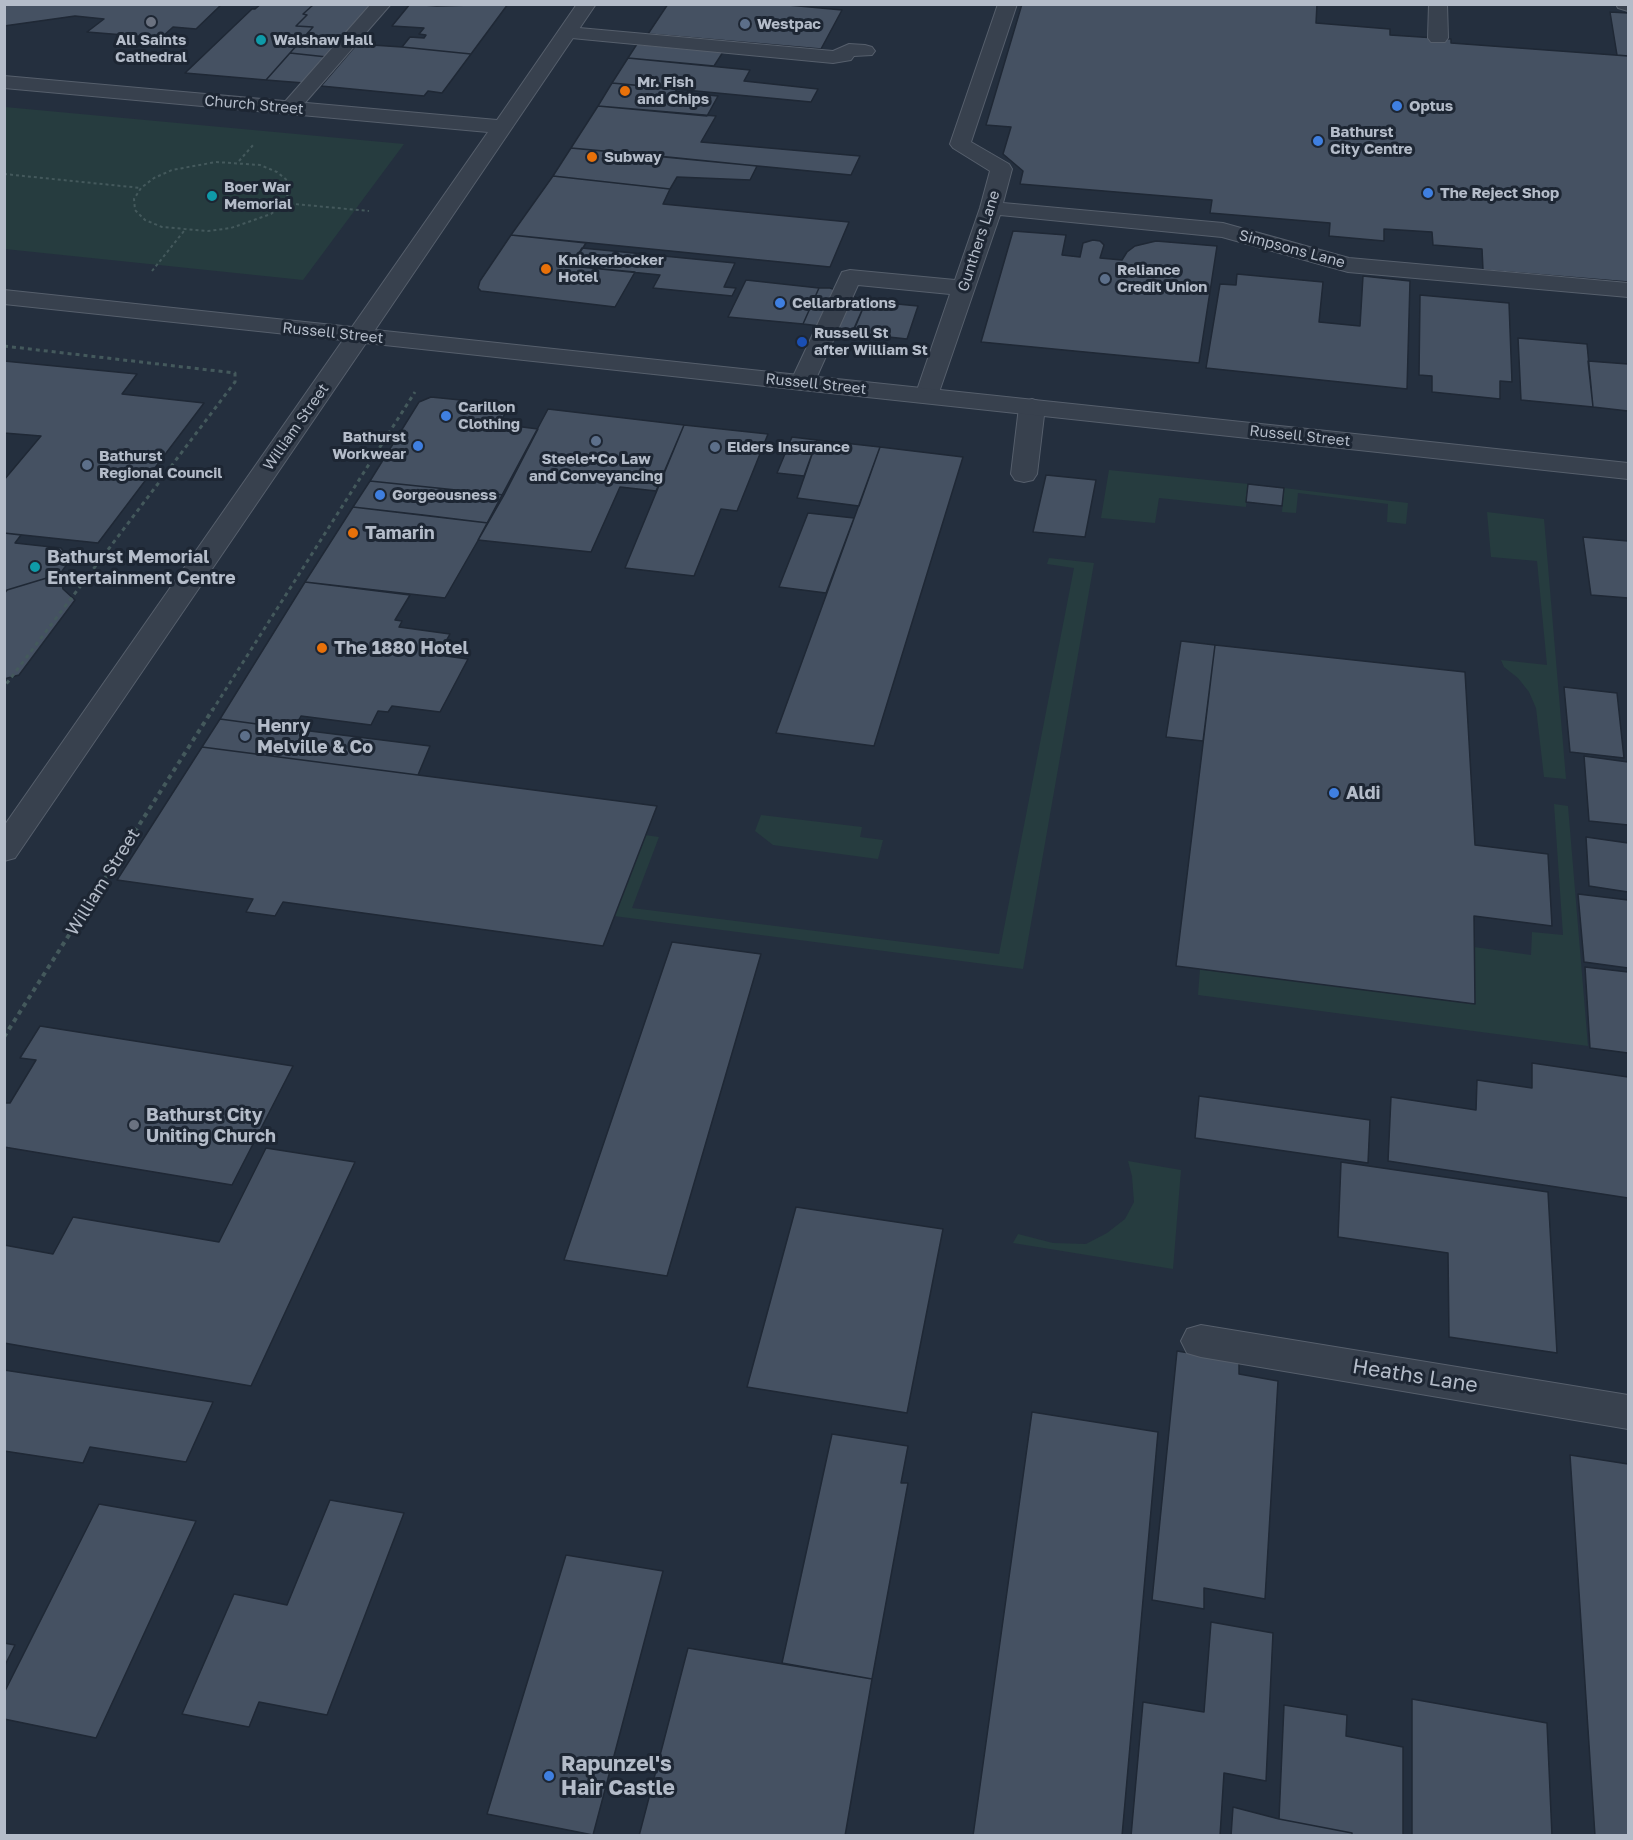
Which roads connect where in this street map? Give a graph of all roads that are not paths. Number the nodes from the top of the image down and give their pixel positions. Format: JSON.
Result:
{"nodes":[{"id":1,"x":382,"y":4,"type":"edge"},
{"id":2,"x":587,"y":4,"type":"edge"},
{"id":3,"x":1008,"y":4,"type":"edge"},
{"id":4,"x":1438,"y":4,"type":"edge"},
{"id":5,"x":568,"y":33,"type":"junction"},
{"id":6,"x":1438,"y":38,"type":"dead end"},
{"id":7,"x":865,"y":51,"type":"dead end"},
{"id":8,"x":4,"y":82,"type":"edge"},
{"id":9,"x":289,"y":109,"type":"junction"},
{"id":10,"x":503,"y":127,"type":"junction"},
{"id":11,"x":992,"y":208,"type":"junction"},
{"id":12,"x":964,"y":288,"type":"junction"},
{"id":13,"x":1629,"y":290,"type":"edge"},
{"id":14,"x":4,"y":297,"type":"edge"},
{"id":15,"x":359,"y":335,"type":"junction"},
{"id":16,"x":802,"y":383,"type":"junction"},
{"id":17,"x":927,"y":396,"type":"junction"},
{"id":18,"x":1032,"y":408,"type":"junction"},
{"id":19,"x":1629,"y":471,"type":"edge"},
{"id":20,"x":1024,"y":474,"type":"dead end"},
{"id":21,"x":4,"y":850,"type":"edge"},
{"id":22,"x":1201,"y":1341,"type":"dead end"},
{"id":23,"x":1629,"y":1412,"type":"edge"}],
"edges":[{"from":1,"to":9,"type":"street"},
{"from":2,"to":5,"type":"street","name":"William Street"},
{"from":3,"to":11,"type":"street","name":"Gunthers Lane"},
{"from":4,"to":6,"type":"street"},
{"from":5,"to":7,"type":"street"},
{"from":5,"to":10,"type":"street","name":"William Street"},
{"from":8,"to":9,"type":"street","name":"Church Street"},
{"from":9,"to":10,"type":"street","name":"Church Street"},
{"from":10,"to":15,"type":"street","name":"William Street"},
{"from":11,"to":12,"type":"street","name":"Gunthers Lane"},
{"from":11,"to":13,"type":"street","name":"Simpsons Lane"},
{"from":12,"to":16,"type":"street"},
{"from":12,"to":17,"type":"street","name":"Gunthers Lane"},
{"from":14,"to":15,"type":"street","name":"Russell Street"},
{"from":15,"to":16,"type":"street","name":"Russell Street"},
{"from":15,"to":21,"type":"street","name":"William Street"},
{"from":16,"to":17,"type":"street","name":"Russell Street"},
{"from":17,"to":18,"type":"street","name":"Russell Street"},
{"from":18,"to":19,"type":"street","name":"Russell Street"},
{"from":18,"to":20,"type":"street"},
{"from":22,"to":23,"type":"street","name":"Heaths Lane"}]}
